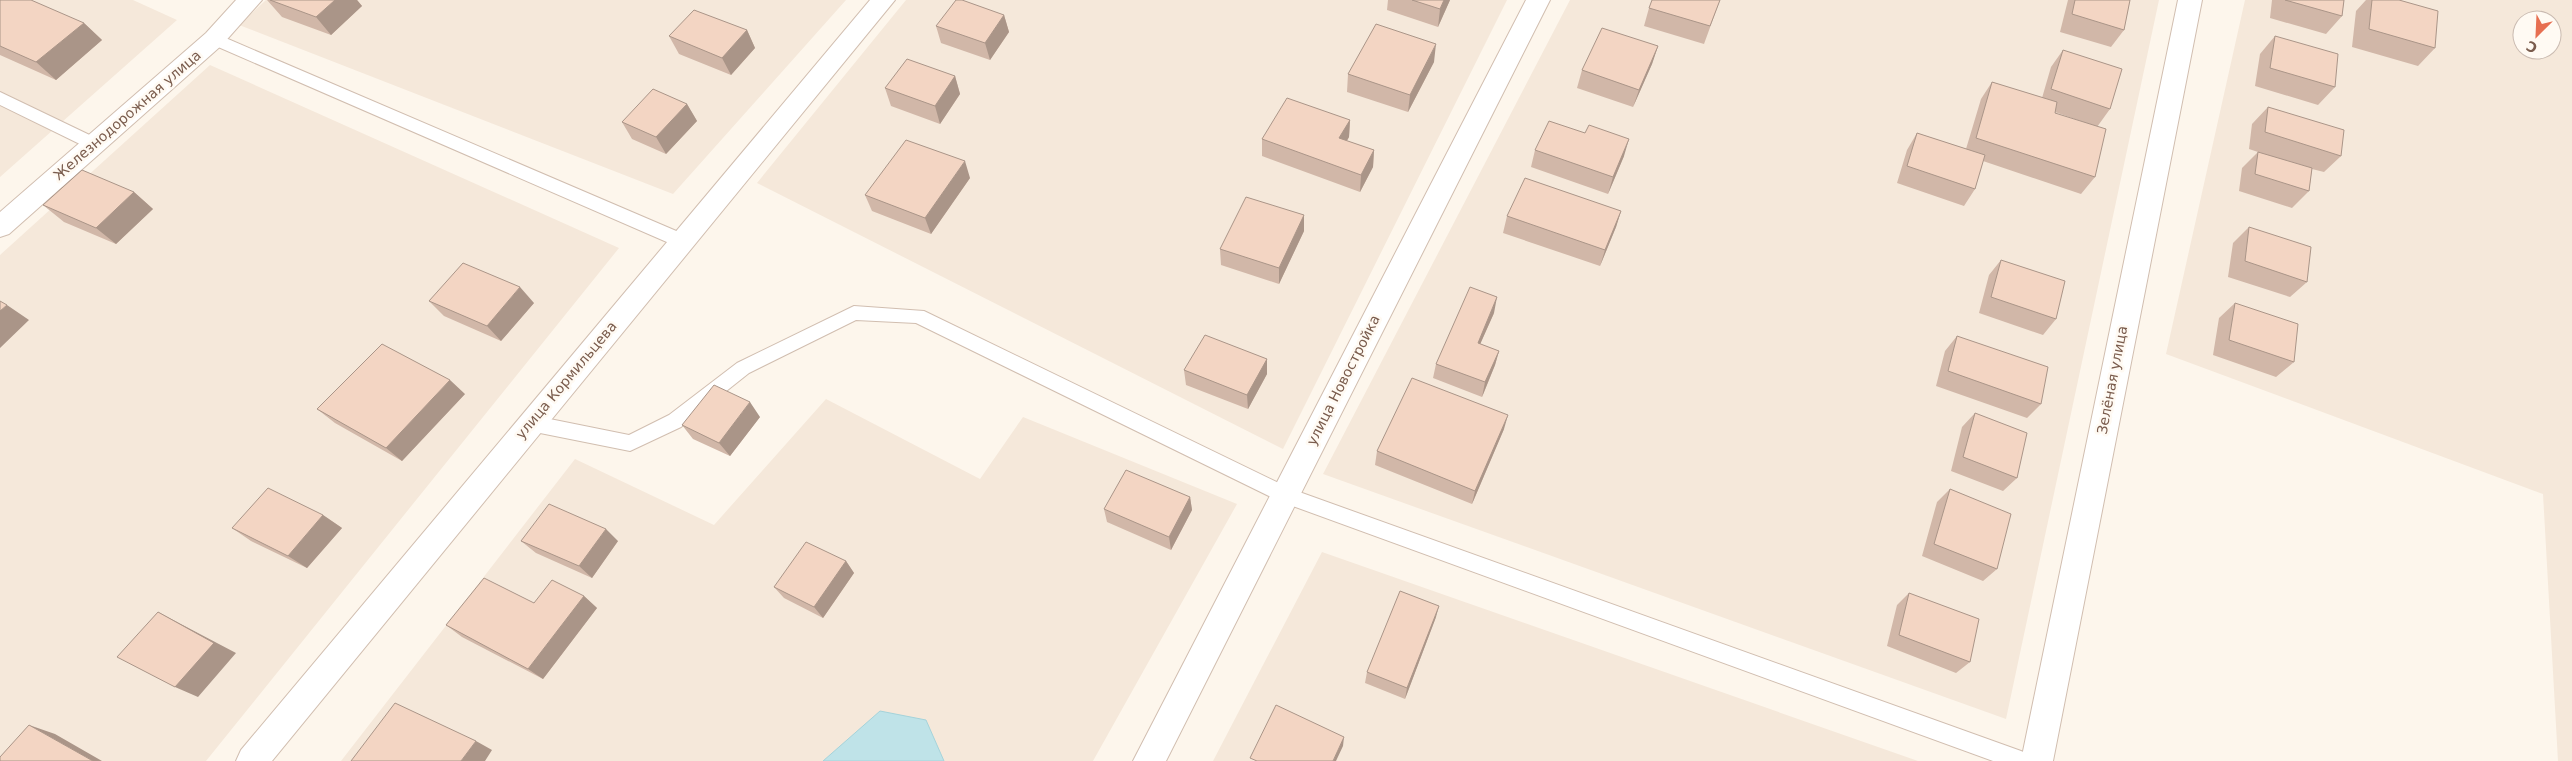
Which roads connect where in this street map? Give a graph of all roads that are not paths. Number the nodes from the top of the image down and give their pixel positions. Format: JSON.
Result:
{"nodes":[{"id":1,"x":250,"y":0,"type":"edge"},
{"id":2,"x":883,"y":0,"type":"edge"},
{"id":3,"x":1538,"y":0,"type":"edge"},
{"id":4,"x":2190,"y":0,"type":"edge"},
{"id":5,"x":214,"y":39,"type":"junction"},
{"id":6,"x":0,"y":98,"type":"edge"},
{"id":7,"x":94,"y":144,"type":"junction"},
{"id":8,"x":0,"y":226,"type":"edge"},
{"id":9,"x":682,"y":241,"type":"junction"},
{"id":10,"x":530,"y":423,"type":"junction"},
{"id":11,"x":1285,"y":495,"type":"junction"},
{"id":12,"x":252,"y":761,"type":"edge"},
{"id":13,"x":1149,"y":761,"type":"edge"},
{"id":14,"x":2021,"y":761,"type":"edge"},
{"id":15,"x":2037,"y":761,"type":"edge"}],
"edges":[{"from":1,"to":5,"type":"street","name":"Железнодорожная улица"},
{"from":2,"to":9,"type":"street","name":"улица Кормильцева"},
{"from":3,"to":11,"type":"street","name":"улица Новостройка"},
{"from":4,"to":15,"type":"street","name":"Зелёная улица"},
{"from":5,"to":7,"type":"street","name":"Железнодорожная улица"},
{"from":5,"to":9,"type":"lane"},
{"from":6,"to":7,"type":"lane"},
{"from":7,"to":8,"type":"street","name":"Железнодорожная улица"},
{"from":9,"to":10,"type":"street","name":"улица Кормильцева"},
{"from":10,"to":11,"type":"lane"},
{"from":10,"to":12,"type":"street","name":"улица Кормильцева"},
{"from":11,"to":13,"type":"street","name":"улица Новостройка"},
{"from":11,"to":14,"type":"lane"}]}
